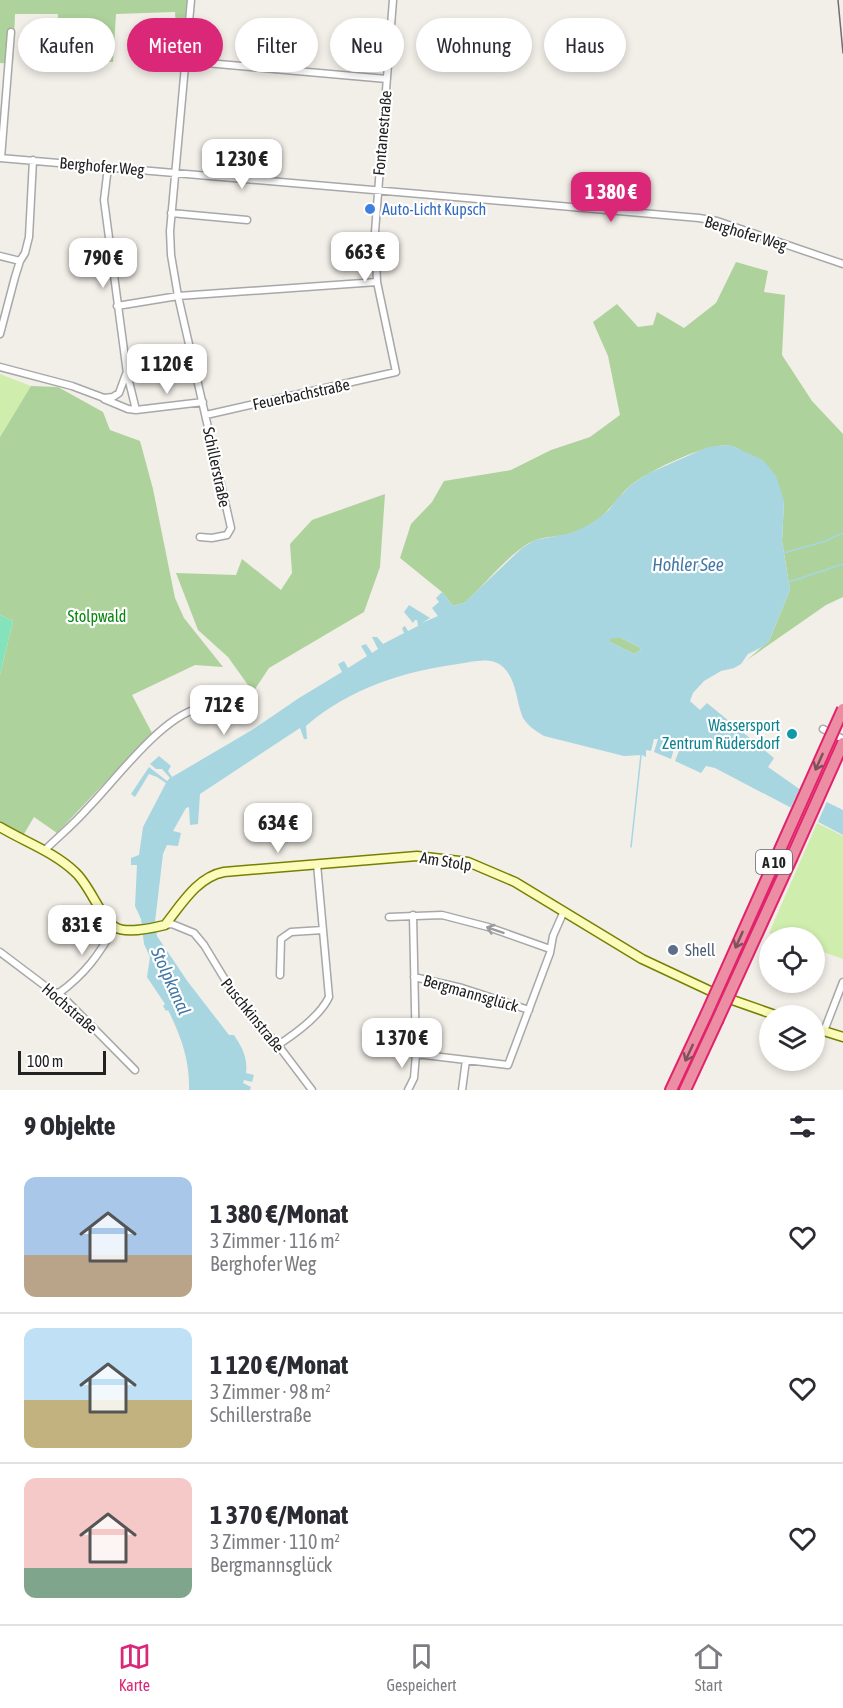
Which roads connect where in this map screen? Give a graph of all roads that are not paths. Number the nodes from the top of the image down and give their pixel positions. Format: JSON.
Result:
{"nodes":[{"id":1,"x":191,"y":0,"type":"edge"},
{"id":2,"x":393,"y":0,"type":"edge"},
{"id":3,"x":189,"y":18,"type":"edge"},
{"id":4,"x":11,"y":32,"type":"dead end"},
{"id":5,"x":223,"y":64,"type":"edge"},
{"id":6,"x":183,"y":72,"type":"edge"},
{"id":7,"x":387,"y":79,"type":"junction"},
{"id":8,"x":0,"y":158,"type":"edge"},
{"id":9,"x":33,"y":160,"type":"junction"},
{"id":10,"x":108,"y":166,"type":"junction"},
{"id":11,"x":175,"y":172,"type":"junction"},
{"id":12,"x":377,"y":190,"type":"junction"},
{"id":13,"x":171,"y":213,"type":"junction"},
{"id":14,"x":247,"y":220,"type":"dead end"},
{"id":15,"x":0,"y":256,"type":"edge"},
{"id":16,"x":20,"y":261,"type":"junction"},
{"id":17,"x":843,"y":264,"type":"edge"},
{"id":18,"x":377,"y":282,"type":"junction"},
{"id":19,"x":178,"y":296,"type":"junction"},
{"id":20,"x":117,"y":306,"type":"junction"},
{"id":21,"x":0,"y":334,"type":"edge"},
{"id":22,"x":0,"y":367,"type":"edge"},
{"id":23,"x":396,"y":372,"type":"joint"},
{"id":24,"x":127,"y":373,"type":"junction"},
{"id":25,"x":99,"y":397,"type":"junction"},
{"id":26,"x":203,"y":402,"type":"junction"},
{"id":27,"x":136,"y":410,"type":"junction"},
{"id":28,"x":206,"y":415,"type":"junction"},
{"id":29,"x":200,"y":537,"type":"dead end"},
{"id":30,"x":246,"y":703,"type":"dead end"},
{"id":31,"x":843,"y":709,"type":"edge"},
{"id":32,"x":822,"y":729,"type":"dead end"},
{"id":33,"x":843,"y":741,"type":"edge"},
{"id":34,"x":0,"y":827,"type":"edge"},
{"id":35,"x":44,"y":851,"type":"junction"},
{"id":36,"x":317,"y":864,"type":"junction"},
{"id":37,"x":564,"y":911,"type":"junction"},
{"id":38,"x":413,"y":915,"type":"junction"},
{"id":39,"x":389,"y":917,"type":"dead end"},
{"id":40,"x":163,"y":925,"type":"junction"},
{"id":41,"x":114,"y":927,"type":"junction"},
{"id":42,"x":323,"y":930,"type":"junction"},
{"id":43,"x":550,"y":949,"type":"junction"},
{"id":44,"x":0,"y":952,"type":"edge"},
{"id":45,"x":280,"y":975,"type":"dead end"},
{"id":46,"x":414,"y":977,"type":"junction"},
{"id":47,"x":843,"y":982,"type":"edge"},
{"id":48,"x":59,"y":993,"type":"junction"},
{"id":49,"x":759,"y":1009,"type":"edge"},
{"id":50,"x":529,"y":1010,"type":"junction"},
{"id":51,"x":825,"y":1028,"type":"edge"},
{"id":52,"x":825,"y":1031,"type":"edge"},
{"id":53,"x":843,"y":1037,"type":"edge"},
{"id":54,"x":278,"y":1046,"type":"junction"},
{"id":55,"x":416,"y":1054,"type":"junction"},
{"id":56,"x":466,"y":1060,"type":"junction"},
{"id":57,"x":135,"y":1070,"type":"dead end"},
{"id":58,"x":312,"y":1090,"type":"edge"},
{"id":59,"x":408,"y":1090,"type":"edge"},
{"id":60,"x":462,"y":1090,"type":"edge"},
{"id":61,"x":671,"y":1090,"type":"edge"},
{"id":62,"x":685,"y":1090,"type":"edge"}],
"edges":[{"from":1,"to":3,"type":"street","name":"Schillerstraße"},
{"from":2,"to":7,"type":"street","name":"Fontanestraße"},
{"from":4,"to":8,"type":"street"},
{"from":5,"to":7,"type":"street"},
{"from":6,"to":11,"type":"street","name":"Schillerstraße"},
{"from":7,"to":12,"type":"street","name":"Fontanestraße"},
{"from":8,"to":9,"type":"street","name":"Berghofer Weg"},
{"from":9,"to":10,"type":"street","name":"Berghofer Weg"},
{"from":9,"to":16,"type":"street"},
{"from":10,"to":11,"type":"street","name":"Berghofer Weg"},
{"from":10,"to":20,"type":"street"},
{"from":11,"to":12,"type":"street","name":"Berghofer Weg"},
{"from":11,"to":13,"type":"street","name":"Schillerstraße"},
{"from":12,"to":17,"type":"street","name":"Berghofer Weg"},
{"from":12,"to":18,"type":"street","name":"Fontanestraße"},
{"from":13,"to":14,"type":"street"},
{"from":13,"to":19,"type":"street","name":"Schillerstraße"},
{"from":15,"to":16,"type":"street"},
{"from":16,"to":21,"type":"street"},
{"from":18,"to":19,"type":"street"},
{"from":18,"to":23,"type":"street","name":"Fontanestraße"},
{"from":19,"to":20,"type":"street"},
{"from":19,"to":26,"type":"street","name":"Schillerstraße"},
{"from":20,"to":24,"type":"street"},
{"from":22,"to":25,"type":"street"},
{"from":23,"to":28,"type":"street","name":"Feuerbachstraße"},
{"from":24,"to":25,"type":"street"},
{"from":24,"to":27,"type":"street"},
{"from":25,"to":27,"type":"street"},
{"from":26,"to":27,"type":"street"},
{"from":26,"to":28,"type":"street","name":"Schillerstraße"},
{"from":28,"to":29,"type":"street","name":"Schillerstraße"},
{"from":30,"to":35,"type":"street"},
{"from":31,"to":61,"type":"highway","number":"A 10","one_way":true,"bridge":true},
{"from":32,"to":33,"type":"street"},
{"from":33,"to":62,"type":"highway","number":"A 10","bridge":true},
{"from":34,"to":35,"type":"main road"},
{"from":35,"to":41,"type":"main road"},
{"from":36,"to":37,"type":"main road","name":"Am Stolp"},
{"from":36,"to":40,"type":"main road","name":"Am Stolp"},
{"from":36,"to":42,"type":"street"},
{"from":37,"to":43,"type":"street","name":"Bergmannsglück"},
{"from":37,"to":49,"type":"main road","name":"Am Stolp"},
{"from":38,"to":39,"type":"street"},
{"from":43,"to":38,"type":"street","one_way":true},
{"from":38,"to":46,"type":"street","name":"Bergmannsglück"},
{"from":40,"to":41,"type":"main road"},
{"from":40,"to":54,"type":"street","name":"Puschkinstraße"},
{"from":41,"to":48,"type":"street"},
{"from":42,"to":45,"type":"street"},
{"from":42,"to":54,"type":"street"},
{"from":43,"to":50,"type":"street","name":"Bergmannsglück"},
{"from":44,"to":48,"type":"street","name":"Hochstraße"},
{"from":46,"to":50,"type":"street","name":"Bergmannsglück"},
{"from":46,"to":55,"type":"street","name":"Bergmannsglück"},
{"from":47,"to":51,"type":"street"},
{"from":48,"to":57,"type":"street","name":"Hochstraße"},
{"from":50,"to":56,"type":"street","name":"Bergmannsglück"},
{"from":52,"to":53,"type":"main road"},
{"from":54,"to":58,"type":"street","name":"Puschkinstraße"},
{"from":55,"to":56,"type":"street","name":"Bergmannsglück"},
{"from":55,"to":59,"type":"street","name":"Bergmannsglück"},
{"from":56,"to":60,"type":"street"}]}
